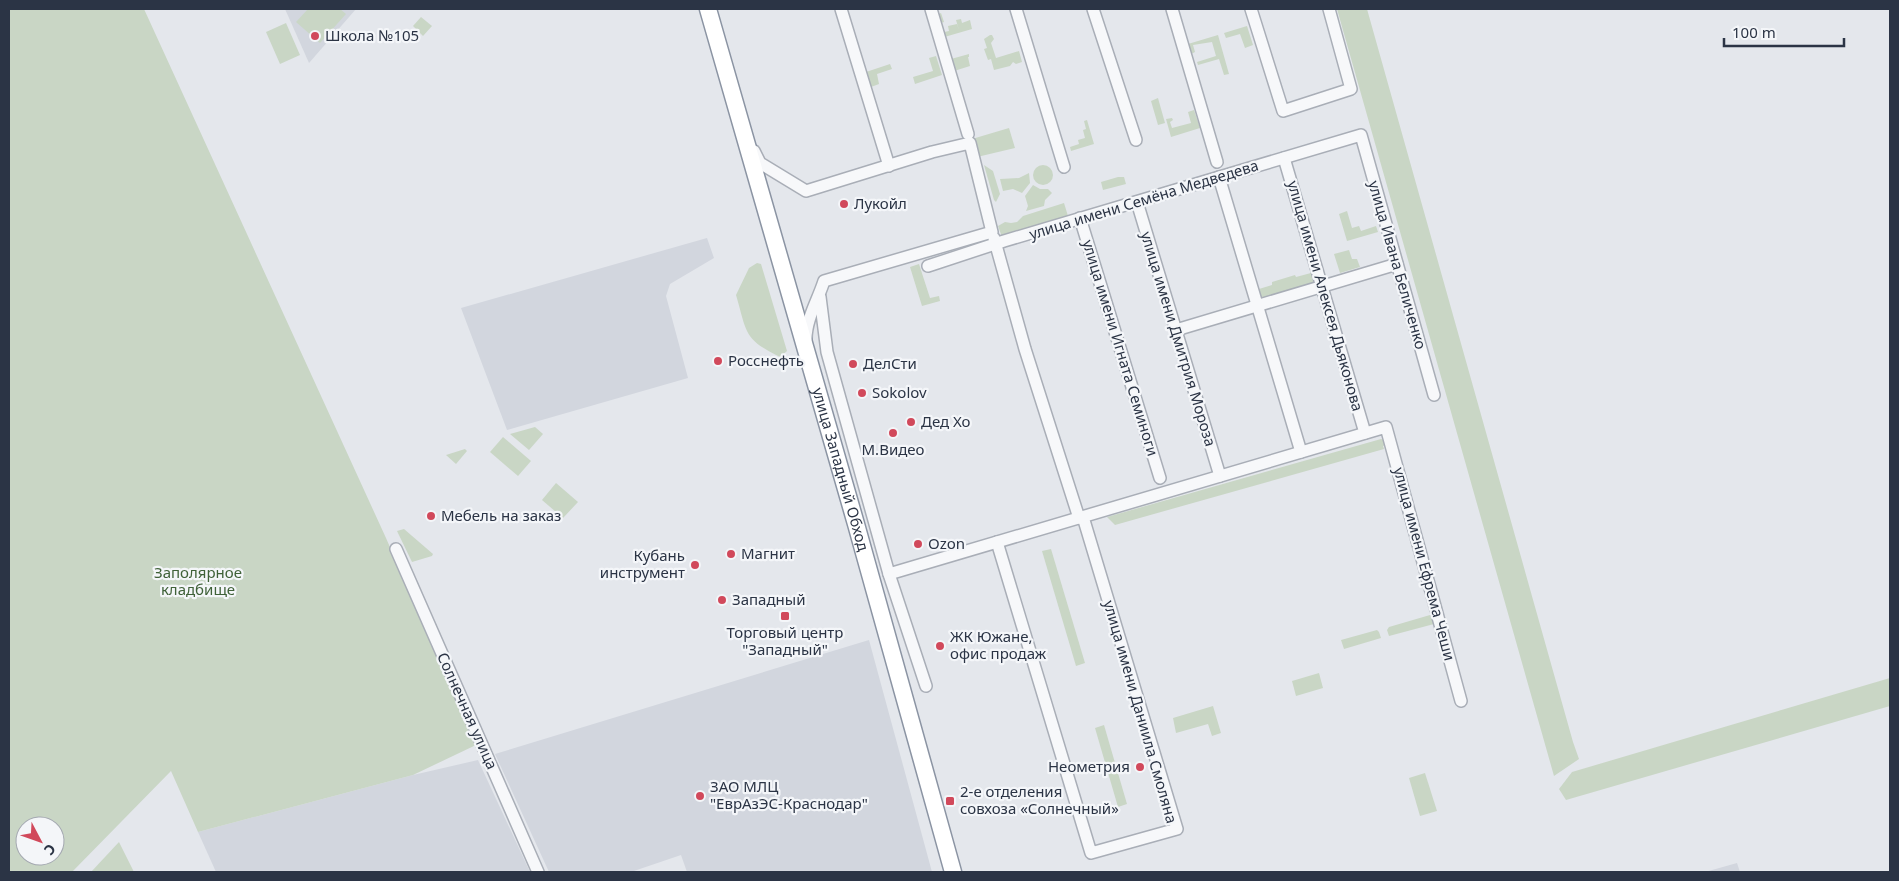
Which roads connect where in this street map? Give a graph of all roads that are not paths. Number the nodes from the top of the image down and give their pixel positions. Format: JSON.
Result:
{"nodes":[{"id":1,"x":700,"y":9,"type":"edge"},
{"id":2,"x":708,"y":9,"type":"edge"},
{"id":3,"x":842,"y":9,"type":"edge"},
{"id":4,"x":931,"y":9,"type":"edge"},
{"id":5,"x":1016,"y":9,"type":"edge"},
{"id":6,"x":1093,"y":9,"type":"edge"},
{"id":7,"x":1172,"y":9,"type":"edge"},
{"id":8,"x":1251,"y":9,"type":"edge"},
{"id":9,"x":1329,"y":9,"type":"edge"},
{"id":10,"x":735,"y":103,"type":"junction"},
{"id":11,"x":968,"y":134,"type":"dead end"},
{"id":12,"x":1361,"y":135,"type":"joint"},
{"id":13,"x":1136,"y":140,"type":"dead end"},
{"id":14,"x":1284,"y":158,"type":"junction"},
{"id":15,"x":1217,"y":162,"type":"dead end"},
{"id":16,"x":889,"y":166,"type":"junction"},
{"id":17,"x":1064,"y":167,"type":"dead end"},
{"id":18,"x":1219,"y":177,"type":"junction"},
{"id":19,"x":1137,"y":202,"type":"junction"},
{"id":20,"x":1080,"y":218,"type":"junction"},
{"id":21,"x":992,"y":232,"type":"junction"},
{"id":22,"x":996,"y":244,"type":"junction"},
{"id":23,"x":1397,"y":264,"type":"junction"},
{"id":24,"x":928,"y":266,"type":"dead end"},
{"id":25,"x":1323,"y":287,"type":"junction"},
{"id":26,"x":820,"y":295,"type":"junction"},
{"id":27,"x":1257,"y":306,"type":"junction"},
{"id":28,"x":1176,"y":330,"type":"junction"},
{"id":29,"x":811,"y":373,"type":"junction"},
{"id":30,"x":1434,"y":395,"type":"dead end"},
{"id":31,"x":1365,"y":433,"type":"junction"},
{"id":32,"x":1301,"y":452,"type":"junction"},
{"id":33,"x":1220,"y":476,"type":"junction"},
{"id":34,"x":1160,"y":478,"type":"dead end"},
{"id":35,"x":1081,"y":518,"type":"junction"},
{"id":36,"x":997,"y":542,"type":"junction"},
{"id":37,"x":396,"y":549,"type":"dead end"},
{"id":38,"x":889,"y":574,"type":"junction"},
{"id":39,"x":926,"y":686,"type":"dead end"},
{"id":40,"x":1462,"y":701,"type":"dead end"},
{"id":41,"x":538,"y":872,"type":"edge"},
{"id":42,"x":943,"y":872,"type":"edge"},
{"id":43,"x":952,"y":872,"type":"edge"}],
"edges":[{"from":1,"to":42,"type":"highway","name":"улица Западный Обход"},
{"from":2,"to":10,"type":"highway","name":"улица Западный Обход"},
{"from":3,"to":16,"type":"street"},
{"from":4,"to":11,"type":"street"},
{"from":5,"to":17,"type":"street"},
{"from":6,"to":13,"type":"street"},
{"from":7,"to":15,"type":"street"},
{"from":8,"to":9,"type":"street"},
{"from":10,"to":16,"type":"street"},
{"from":10,"to":29,"type":"highway","name":"улица Западный Обход"},
{"from":12,"to":14,"type":"street","name":"улица имени Семёна Медведева"},
{"from":12,"to":23,"type":"street","name":"улица Ивана Беличенко"},
{"from":14,"to":18,"type":"street","name":"улица имени Семёна Медведева"},
{"from":14,"to":25,"type":"street","name":"улица имени Алексея Дьяконова"},
{"from":16,"to":21,"type":"street","name":"улица имени Даниила Смоляна"},
{"from":18,"to":19,"type":"street","name":"улица имени Семёна Медведева"},
{"from":18,"to":27,"type":"street"},
{"from":19,"to":20,"type":"street","name":"улица имени Семёна Медведева"},
{"from":19,"to":28,"type":"street","name":"улица имени Дмитрия Мороза"},
{"from":20,"to":22,"type":"street","name":"улица имени Семёна Медведева"},
{"from":20,"to":34,"type":"street","name":"улица имени Игната Семиноги"},
{"from":21,"to":22,"type":"street","name":"улица имени Даниила Смоляна"},
{"from":21,"to":26,"type":"street"},
{"from":22,"to":24,"type":"street","name":"улица имени Семёна Медведева"},
{"from":22,"to":35,"type":"street","name":"улица имени Даниила Смоляна"},
{"from":23,"to":25,"type":"street"},
{"from":23,"to":30,"type":"street","name":"улица Ивана Беличенко"},
{"from":25,"to":27,"type":"street"},
{"from":25,"to":31,"type":"street","name":"улица имени Алексея Дьяконова"},
{"from":26,"to":29,"type":"street"},
{"from":26,"to":38,"type":"street"},
{"from":27,"to":28,"type":"street"},
{"from":27,"to":32,"type":"street"},
{"from":28,"to":33,"type":"street","name":"улица имени Дмитрия Мороза"},
{"from":29,"to":43,"type":"highway","name":"улица Западный Обход"},
{"from":31,"to":32,"type":"street"},
{"from":31,"to":40,"type":"street","name":"улица имени Ефрема Чеши"},
{"from":32,"to":33,"type":"street"},
{"from":33,"to":35,"type":"street"},
{"from":35,"to":36,"type":"street"},
{"from":35,"to":36,"type":"street","name":"улица имени Даниила Смоляна"},
{"from":36,"to":38,"type":"street"},
{"from":37,"to":41,"type":"street","name":"Солнечная улица"},
{"from":38,"to":39,"type":"street"}]}
